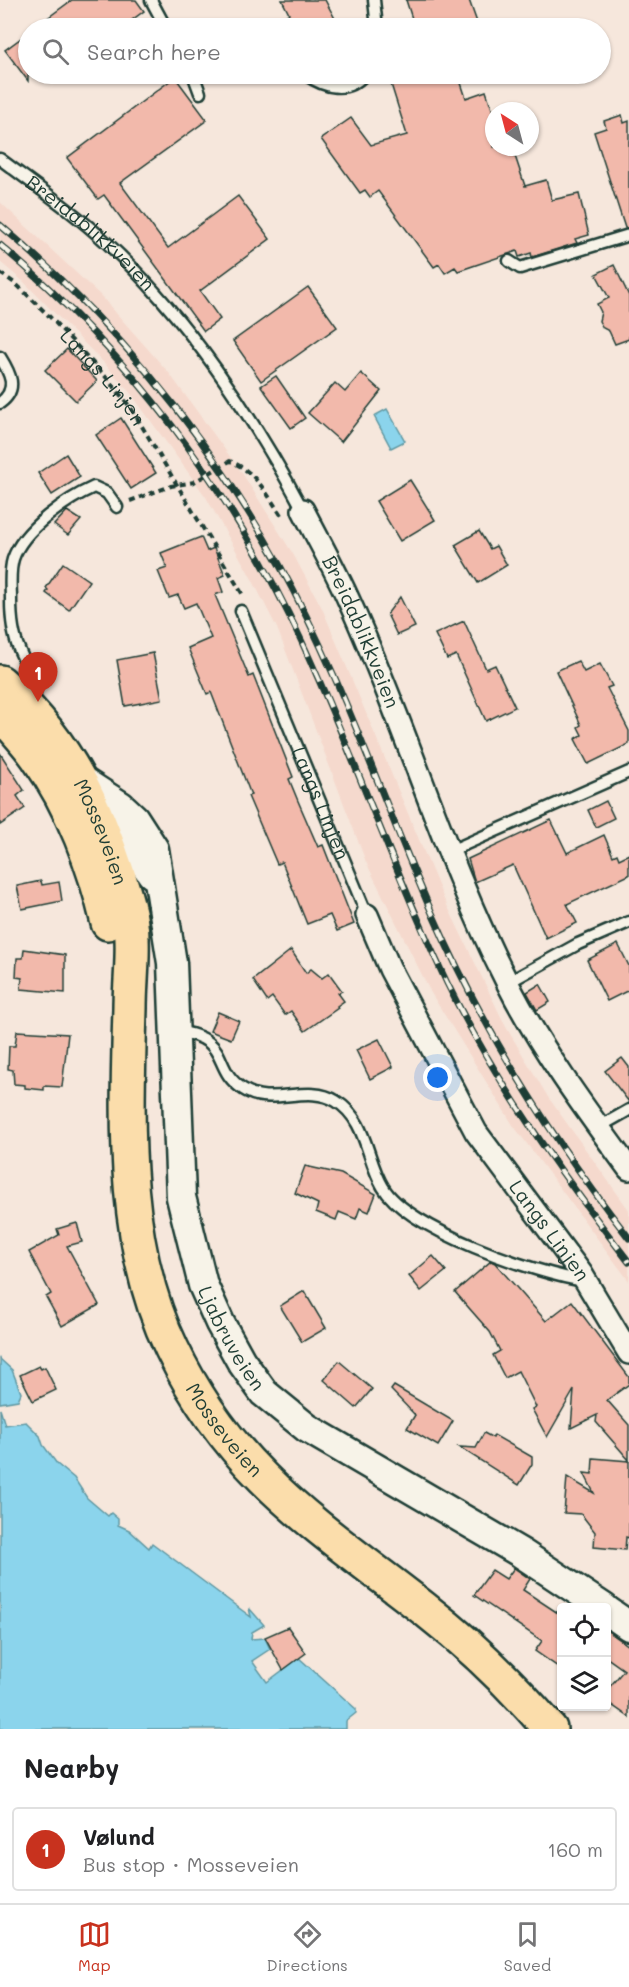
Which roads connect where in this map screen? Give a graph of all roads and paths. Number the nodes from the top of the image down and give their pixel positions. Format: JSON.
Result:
{"nodes":[{"id":1,"x":151,"y":0,"type":"edge"},
{"id":2,"x":374,"y":0,"type":"edge"},
{"id":3,"x":161,"y":18,"type":"edge"},
{"id":4,"x":376,"y":18,"type":"edge"},
{"id":5,"x":197,"y":84,"type":"edge"},
{"id":6,"x":320,"y":84,"type":"edge"},
{"id":7,"x":352,"y":84,"type":"edge"},
{"id":8,"x":200,"y":93,"type":"dead end"},
{"id":9,"x":0,"y":159,"type":"edge"},
{"id":10,"x":629,"y":235,"type":"edge"},
{"id":11,"x":509,"y":261,"type":"dead end"},
{"id":12,"x":0,"y":273,"type":"edge"},
{"id":13,"x":0,"y":357,"type":"edge"},
{"id":14,"x":0,"y":403,"type":"edge"},
{"id":15,"x":177,"y":484,"type":"junction"},
{"id":16,"x":117,"y":507,"type":"joint"},
{"id":17,"x":303,"y":510,"type":"joint"},
{"id":18,"x":284,"y":519,"type":"dead end"},
{"id":19,"x":241,"y":611,"type":"joint"},
{"id":20,"x":0,"y":682,"type":"edge"},
{"id":21,"x":16,"y":711,"type":"edge"},
{"id":22,"x":629,"y":772,"type":"edge"},
{"id":23,"x":81,"y":780,"type":"junction"},
{"id":24,"x":88,"y":825,"type":"junction"},
{"id":25,"x":448,"y":852,"type":"junction"},
{"id":26,"x":159,"y":884,"type":"junction"},
{"id":27,"x":366,"y":915,"type":"joint"},
{"id":28,"x":629,"y":922,"type":"edge"},
{"id":29,"x":507,"y":983,"type":"junction"},
{"id":30,"x":175,"y":1031,"type":"junction"},
{"id":31,"x":629,"y":1110,"type":"edge"},
{"id":32,"x":599,"y":1127,"type":"junction"},
{"id":33,"x":629,"y":1169,"type":"edge"},
{"id":34,"x":585,"y":1281,"type":"junction"},
{"id":35,"x":629,"y":1353,"type":"edge"},
{"id":36,"x":596,"y":1603,"type":"edge"},
{"id":37,"x":611,"y":1613,"type":"edge"},
{"id":38,"x":629,"y":1626,"type":"edge"},
{"id":39,"x":550,"y":1729,"type":"edge"}],
"edges":[{"from":1,"to":3,"type":"lane"},
{"from":2,"to":4,"type":"lane"},
{"from":5,"to":8,"type":"lane"},
{"from":6,"to":7,"type":"lane"},
{"from":9,"to":17,"type":"lane","name":"Breidablikkveien"},
{"from":10,"to":11,"type":"lane"},
{"from":12,"to":15,"type":"path","name":"Langs Linjen"},
{"from":13,"to":14,"type":"lane"},
{"from":15,"to":16,"type":"path"},
{"from":15,"to":18,"type":"path"},
{"from":15,"to":19,"type":"path","name":"Langs Linjen"},
{"from":16,"to":21,"type":"lane"},
{"from":17,"to":25,"type":"street","name":"Breidablikkveien"},
{"from":19,"to":27,"type":"lane","name":"Langs Linjen"},
{"from":20,"to":21,"type":"highway","name":"Mosseveien"},
{"from":21,"to":23,"type":"highway","name":"Mosseveien"},
{"from":21,"to":24,"type":"highway","name":"Mosseveien"},
{"from":22,"to":25,"type":"lane"},
{"from":23,"to":24,"type":"highway","name":"Mosseveien"},
{"from":23,"to":26,"type":"street","name":"Ljabruveien"},
{"from":24,"to":26,"type":"street","name":"Ljabruveien"},
{"from":24,"to":39,"type":"highway","name":"Mosseveien"},
{"from":25,"to":29,"type":"street","name":"Breidablikkveien"},
{"from":26,"to":30,"type":"street","name":"Ljabruveien"},
{"from":27,"to":34,"type":"street","name":"Langs Linjen"},
{"from":28,"to":29,"type":"lane"},
{"from":29,"to":32,"type":"street","name":"Breidablikkveien"},
{"from":30,"to":34,"type":"lane"},
{"from":30,"to":36,"type":"street","name":"Ljabruveien"},
{"from":31,"to":32,"type":"lane"},
{"from":32,"to":33,"type":"street","name":"Breidablikkveien"},
{"from":34,"to":35,"type":"street","name":"Langs Linjen"},
{"from":37,"to":38,"type":"street","name":"Ljabruveien"}]}
